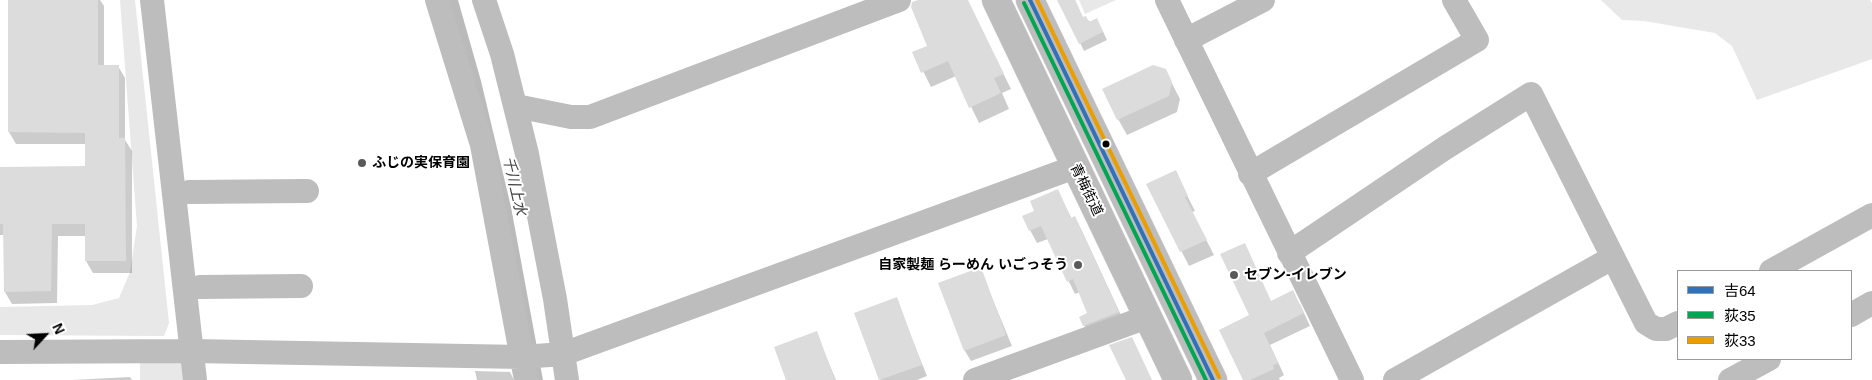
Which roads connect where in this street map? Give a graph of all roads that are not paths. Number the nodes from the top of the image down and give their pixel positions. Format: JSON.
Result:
{"nodes":[{"id":1,"x":152,"y":0,"type":"edge"},
{"id":2,"x":437,"y":0,"type":"edge"},
{"id":3,"x":484,"y":0,"type":"edge"},
{"id":4,"x":899,"y":0,"type":"edge"},
{"id":5,"x":996,"y":0,"type":"edge"},
{"id":6,"x":1030,"y":0,"type":"edge"},
{"id":7,"x":1167,"y":0,"type":"edge"},
{"id":8,"x":1262,"y":0,"type":"edge"},
{"id":9,"x":1454,"y":0,"type":"edge"},
{"id":10,"x":1186,"y":40,"type":"junction"},
{"id":11,"x":516,"y":106,"type":"junction"},
{"id":12,"x":1074,"y":167,"type":"junction"},
{"id":13,"x":1250,"y":174,"type":"junction"},
{"id":14,"x":307,"y":191,"type":"dead end"},
{"id":15,"x":189,"y":192,"type":"dead end"},
{"id":16,"x":1872,"y":216,"type":"edge"},
{"id":17,"x":1289,"y":253,"type":"junction"},
{"id":18,"x":1612,"y":258,"type":"junction"},
{"id":19,"x":1773,"y":270,"type":"edge"},
{"id":20,"x":301,"y":286,"type":"dead end"},
{"id":21,"x":200,"y":288,"type":"dead end"},
{"id":22,"x":1872,"y":303,"type":"edge"},
{"id":23,"x":1852,"y":314,"type":"edge"},
{"id":24,"x":1147,"y":317,"type":"junction"},
{"id":25,"x":1677,"y":324,"type":"edge"},
{"id":26,"x":192,"y":351,"type":"junction"},
{"id":27,"x":0,"y":352,"type":"edge"},
{"id":28,"x":539,"y":356,"type":"junction"},
{"id":29,"x":1767,"y":360,"type":"edge"},
{"id":30,"x":195,"y":380,"type":"edge"},
{"id":31,"x":526,"y":380,"type":"edge"},
{"id":32,"x":567,"y":380,"type":"edge"},
{"id":33,"x":975,"y":380,"type":"edge"},
{"id":34,"x":1178,"y":380,"type":"edge"},
{"id":35,"x":1213,"y":380,"type":"edge"},
{"id":36,"x":1352,"y":380,"type":"edge"},
{"id":37,"x":1395,"y":380,"type":"edge"},
{"id":38,"x":1730,"y":380,"type":"edge"}],
"edges":[{"from":1,"to":26,"type":"street"},
{"from":2,"to":28,"type":"street"},
{"from":3,"to":11,"type":"street"},
{"from":4,"to":11,"type":"street"},
{"from":5,"to":12,"type":"main road","name":"青梅街道"},
{"from":6,"to":35,"type":"main road"},
{"from":7,"to":10,"type":"street"},
{"from":8,"to":10,"type":"street"},
{"from":9,"to":13,"type":"street"},
{"from":10,"to":13,"type":"street"},
{"from":11,"to":28,"type":"street"},
{"from":12,"to":24,"type":"main road","name":"青梅街道"},
{"from":12,"to":28,"type":"street"},
{"from":13,"to":17,"type":"street"},
{"from":14,"to":15,"type":"street"},
{"from":16,"to":19,"type":"street"},
{"from":17,"to":18,"type":"street"},
{"from":17,"to":36,"type":"street"},
{"from":18,"to":25,"type":"street"},
{"from":18,"to":37,"type":"street"},
{"from":20,"to":21,"type":"street"},
{"from":22,"to":23,"type":"street"},
{"from":24,"to":33,"type":"street"},
{"from":24,"to":34,"type":"main road","name":"青梅街道"},
{"from":26,"to":27,"type":"street"},
{"from":26,"to":28,"type":"street"},
{"from":26,"to":30,"type":"street"},
{"from":28,"to":31,"type":"street"},
{"from":28,"to":32,"type":"street"},
{"from":29,"to":38,"type":"street"}]}
